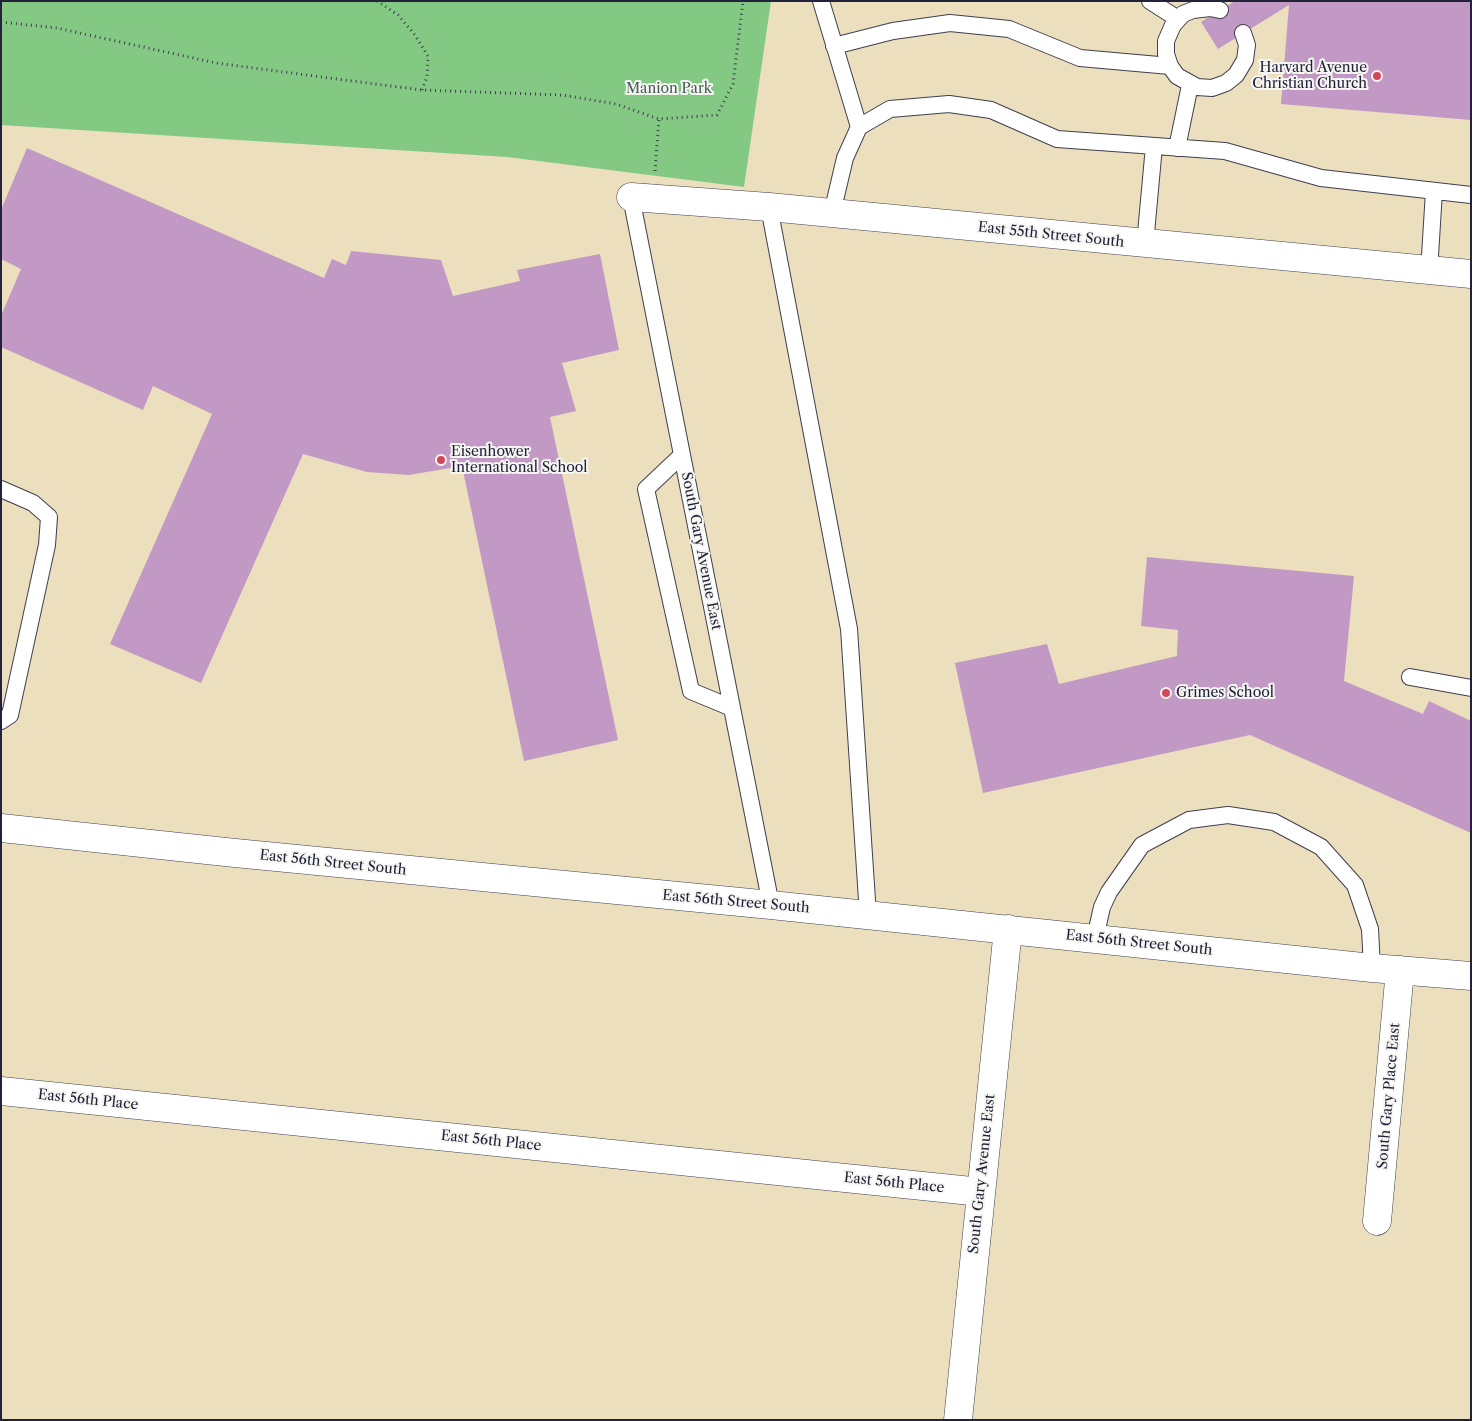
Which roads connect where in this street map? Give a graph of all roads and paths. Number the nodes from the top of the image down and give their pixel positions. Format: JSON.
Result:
{"nodes":[{"id":1,"x":377,"y":1,"type":"edge"},
{"id":2,"x":743,"y":1,"type":"edge"},
{"id":3,"x":821,"y":1,"type":"edge"},
{"id":4,"x":1150,"y":1,"type":"edge"},
{"id":5,"x":1220,"y":10,"type":"dead end"},
{"id":6,"x":1178,"y":19,"type":"junction"},
{"id":7,"x":1,"y":22,"type":"edge"},
{"id":8,"x":1244,"y":33,"type":"dead end"},
{"id":9,"x":834,"y":46,"type":"junction"},
{"id":10,"x":1170,"y":66,"type":"junction"},
{"id":11,"x":1190,"y":85,"type":"junction"},
{"id":12,"x":422,"y":90,"type":"junction"},
{"id":13,"x":659,"y":119,"type":"junction"},
{"id":14,"x":859,"y":127,"type":"junction"},
{"id":15,"x":1154,"y":146,"type":"junction"},
{"id":16,"x":1177,"y":148,"type":"junction"},
{"id":17,"x":1434,"y":191,"type":"junction"},
{"id":18,"x":1471,"y":195,"type":"edge"},
{"id":19,"x":642,"y":198,"type":"junction"},
{"id":20,"x":769,"y":207,"type":"junction"},
{"id":21,"x":832,"y":213,"type":"junction"},
{"id":22,"x":1145,"y":244,"type":"junction"},
{"id":23,"x":1429,"y":272,"type":"junction"},
{"id":24,"x":1471,"y":274,"type":"edge"},
{"id":25,"x":682,"y":455,"type":"junction"},
{"id":26,"x":1,"y":489,"type":"edge"},
{"id":27,"x":1410,"y":677,"type":"dead end"},
{"id":28,"x":1471,"y":688,"type":"edge"},
{"id":29,"x":732,"y":708,"type":"junction"},
{"id":30,"x":1,"y":721,"type":"edge"},
{"id":31,"x":1,"y":828,"type":"edge"},
{"id":32,"x":771,"y":905,"type":"junction"},
{"id":33,"x":868,"y":914,"type":"junction"},
{"id":34,"x":1008,"y":929,"type":"junction"},
{"id":35,"x":1095,"y":938,"type":"junction"},
{"id":36,"x":1372,"y":968,"type":"junction"},
{"id":37,"x":1400,"y":970,"type":"junction"},
{"id":38,"x":1471,"y":976,"type":"edge"},
{"id":39,"x":1,"y":1090,"type":"edge"},
{"id":40,"x":981,"y":1192,"type":"junction"},
{"id":41,"x":1377,"y":1221,"type":"dead end"},
{"id":42,"x":958,"y":1420,"type":"edge"}],
"edges":[{"from":1,"to":12,"type":"path"},
{"from":2,"to":13,"type":"path"},
{"from":3,"to":9,"type":"lane"},
{"from":4,"to":6,"type":"lane"},
{"from":5,"to":6,"type":"lane"},
{"from":6,"to":10,"type":"lane"},
{"from":7,"to":12,"type":"path"},
{"from":8,"to":11,"type":"lane"},
{"from":9,"to":10,"type":"lane"},
{"from":9,"to":14,"type":"lane"},
{"from":10,"to":11,"type":"lane"},
{"from":11,"to":16,"type":"lane"},
{"from":12,"to":13,"type":"path"},
{"from":13,"to":19,"type":"path"},
{"from":14,"to":15,"type":"lane"},
{"from":14,"to":21,"type":"lane"},
{"from":15,"to":16,"type":"lane"},
{"from":15,"to":22,"type":"lane"},
{"from":16,"to":17,"type":"lane"},
{"from":17,"to":18,"type":"lane"},
{"from":17,"to":23,"type":"lane"},
{"from":19,"to":20,"type":"street","name":"East 55th Street South"},
{"from":19,"to":25,"type":"lane","name":"South Gary Avenue East"},
{"from":20,"to":21,"type":"street","name":"East 55th Street South"},
{"from":20,"to":33,"type":"lane"},
{"from":21,"to":22,"type":"street","name":"East 55th Street South"},
{"from":22,"to":23,"type":"street","name":"East 55th Street South"},
{"from":23,"to":24,"type":"street","name":"East 55th Street South"},
{"from":25,"to":29,"type":"lane","name":"South Gary Avenue East"},
{"from":25,"to":29,"type":"lane"},
{"from":26,"to":30,"type":"lane"},
{"from":27,"to":28,"type":"lane"},
{"from":29,"to":32,"type":"lane","name":"South Gary Avenue East"},
{"from":31,"to":32,"type":"street","name":"East 56th Street South"},
{"from":32,"to":33,"type":"street","name":"East 56th Street South"},
{"from":33,"to":34,"type":"street","name":"East 56th Street South"},
{"from":34,"to":35,"type":"street","name":"East 56th Street South"},
{"from":34,"to":40,"type":"street","name":"South Gary Avenue East"},
{"from":35,"to":36,"type":"street","name":"East 56th Street South"},
{"from":35,"to":36,"type":"lane"},
{"from":36,"to":37,"type":"street","name":"East 56th Street South"},
{"from":37,"to":38,"type":"street","name":"East 56th Street South"},
{"from":37,"to":41,"type":"street","name":"South Gary Place East"},
{"from":39,"to":40,"type":"street","name":"East 56th Place"},
{"from":40,"to":42,"type":"street","name":"South Gary Avenue East"}]}
